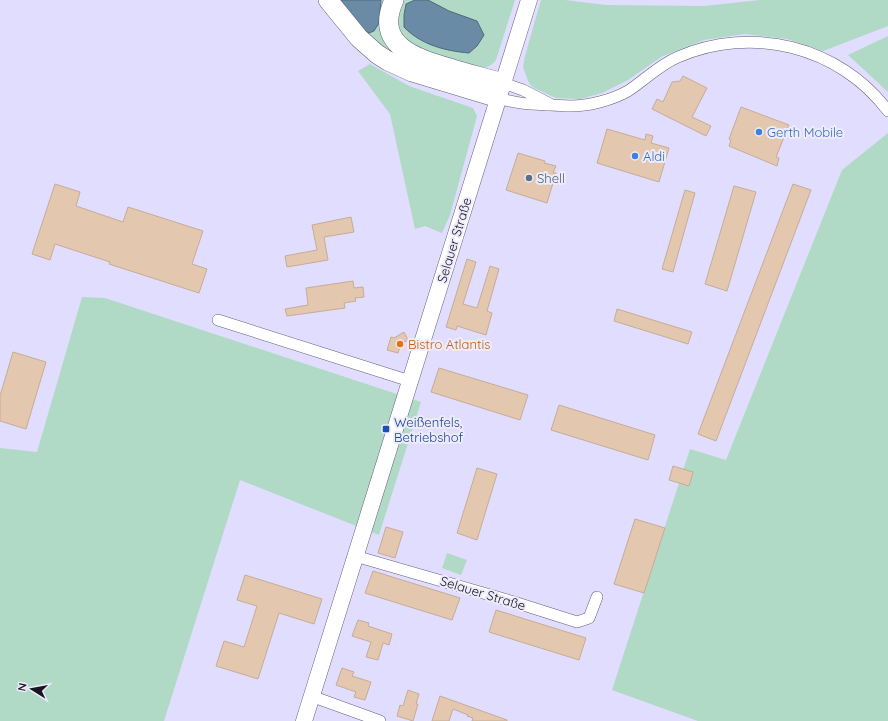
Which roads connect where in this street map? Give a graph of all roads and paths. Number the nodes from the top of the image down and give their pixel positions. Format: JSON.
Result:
{"nodes":[{"id":1,"x":328,"y":0,"type":"edge"},
{"id":2,"x":394,"y":0,"type":"edge"},
{"id":3,"x":527,"y":6,"type":"edge"},
{"id":4,"x":500,"y":91,"type":"junction"},
{"id":5,"x":550,"y":105,"type":"junction"},
{"id":6,"x":888,"y":111,"type":"edge"},
{"id":7,"x":218,"y":320,"type":"dead end"},
{"id":8,"x":410,"y":381,"type":"junction"},
{"id":9,"x":355,"y":556,"type":"junction"},
{"id":10,"x":597,"y":597,"type":"dead end"},
{"id":11,"x":311,"y":696,"type":"junction"},
{"id":12,"x":304,"y":721,"type":"edge"},
{"id":13,"x":380,"y":721,"type":"edge"}],
"edges":[{"from":1,"to":4,"type":"highway"},
{"from":2,"to":4,"type":"highway"},
{"from":3,"to":4,"type":"main road","name":"Selauer Straße"},
{"from":4,"to":5,"type":"street"},
{"from":4,"to":5,"type":"street"},
{"from":4,"to":8,"type":"main road","name":"Selauer Straße"},
{"from":5,"to":6,"type":"street"},
{"from":7,"to":8,"type":"street"},
{"from":8,"to":9,"type":"main road","name":"Selauer Straße"},
{"from":9,"to":10,"type":"street","name":"Selauer Straße"},
{"from":9,"to":11,"type":"main road","name":"Selauer Straße"},
{"from":11,"to":12,"type":"main road","name":"Selauer Straße"},
{"from":11,"to":13,"type":"street"}]}
